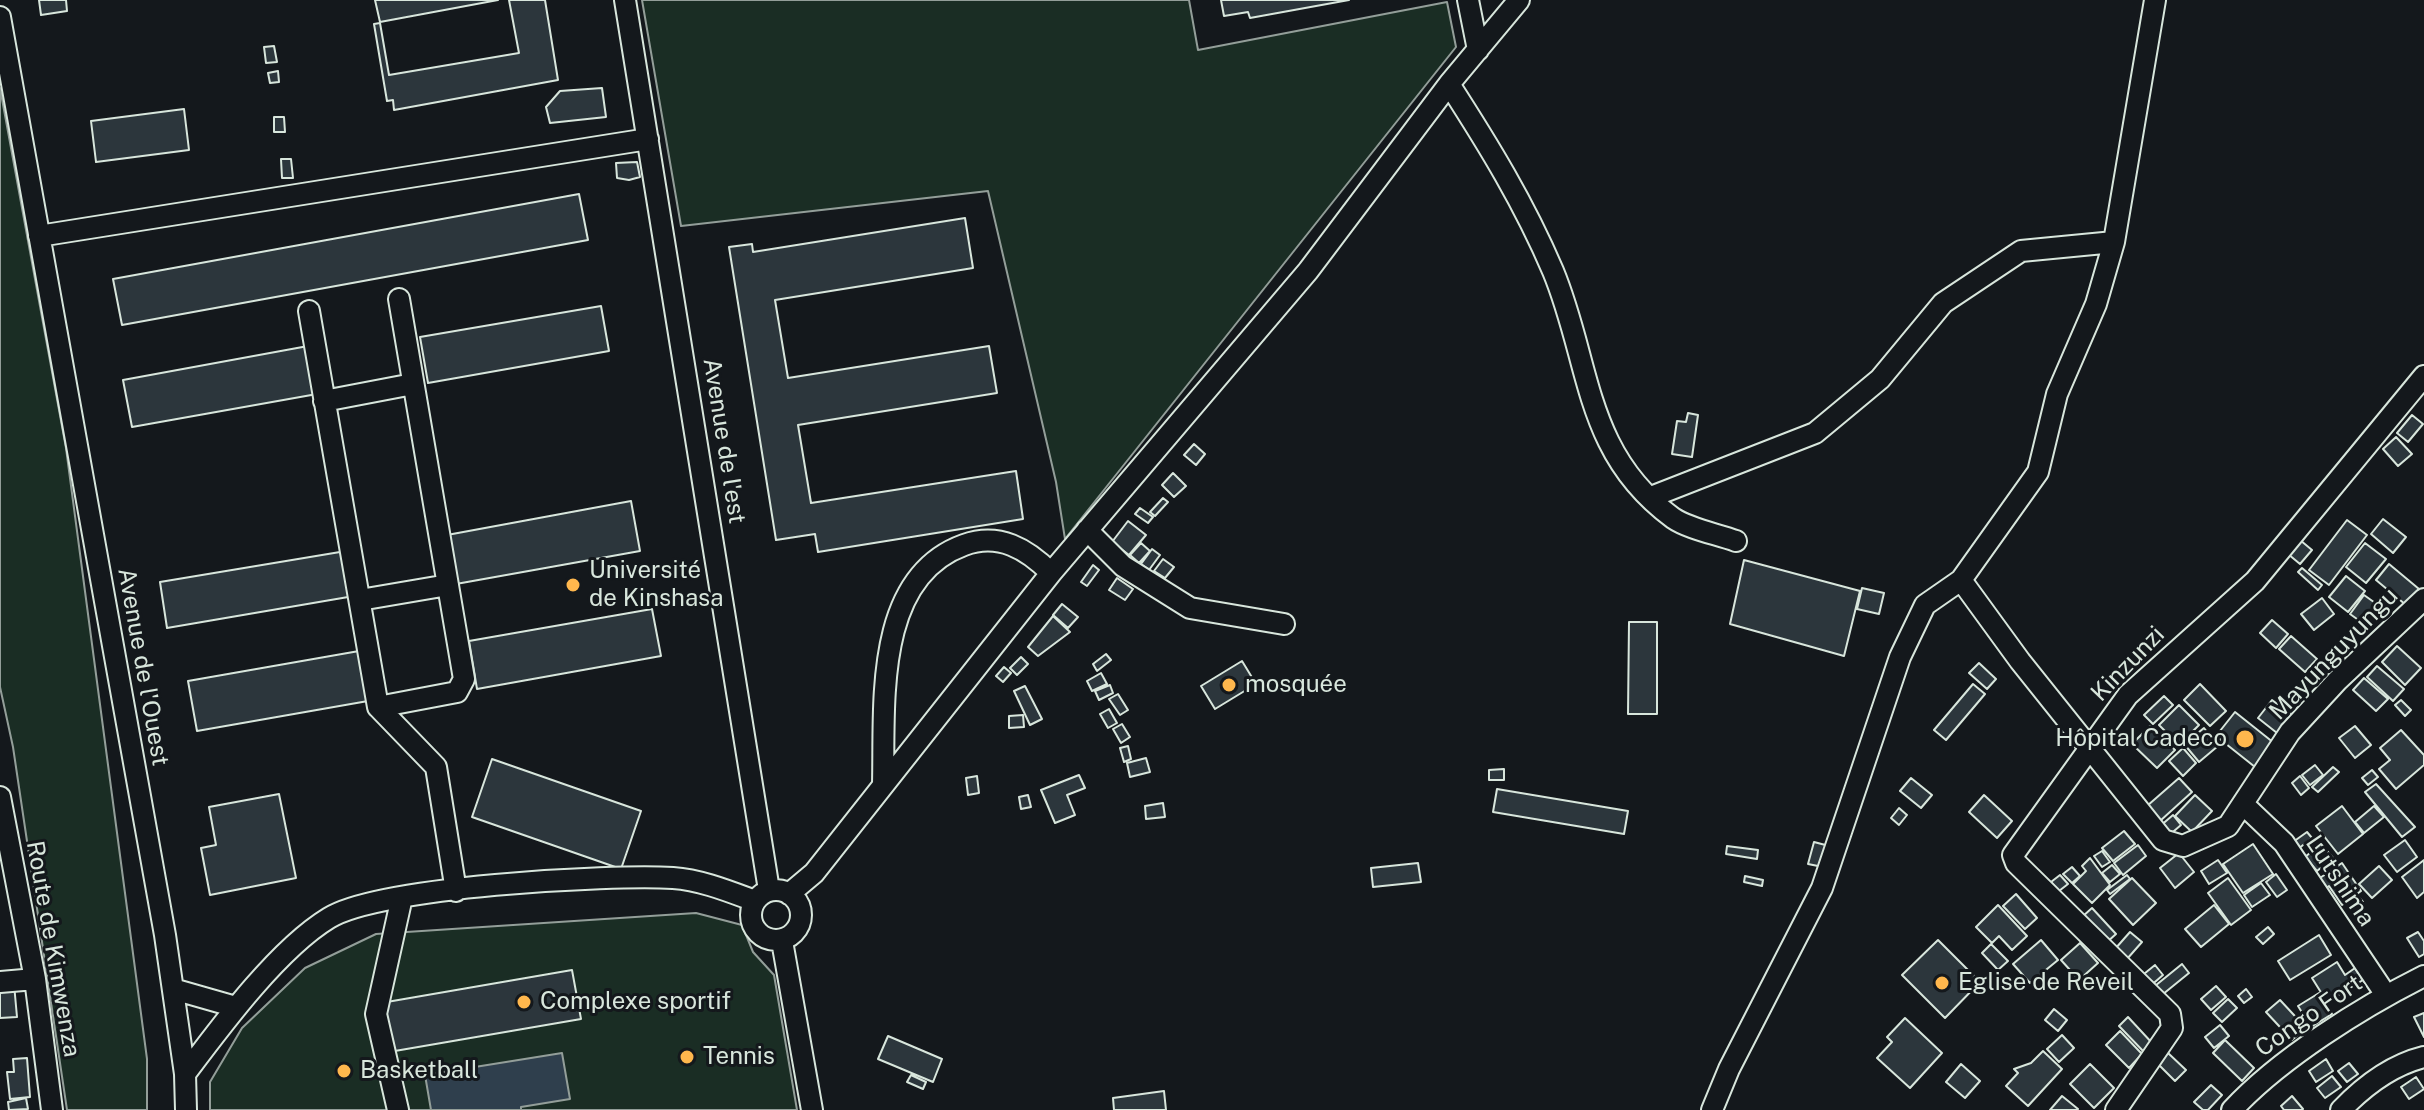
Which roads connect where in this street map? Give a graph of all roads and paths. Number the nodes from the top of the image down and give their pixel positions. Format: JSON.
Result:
{"nodes":[{"id":1,"x":625,"y":0,"type":"edge"},
{"id":2,"x":1468,"y":0,"type":"edge"},
{"id":3,"x":1519,"y":0,"type":"edge"},
{"id":4,"x":2155,"y":0,"type":"edge"},
{"id":5,"x":0,"y":17,"type":"edge"},
{"id":6,"x":1478,"y":50,"type":"junction"},
{"id":7,"x":1449,"y":84,"type":"junction"},
{"id":8,"x":648,"y":139,"type":"junction"},
{"id":9,"x":39,"y":236,"type":"junction"},
{"id":10,"x":2114,"y":242,"type":"junction"},
{"id":11,"x":399,"y":299,"type":"dead end"},
{"id":12,"x":309,"y":311,"type":"dead end"},
{"id":13,"x":2424,"y":376,"type":"edge"},
{"id":14,"x":413,"y":384,"type":"junction"},
{"id":15,"x":324,"y":401,"type":"junction"},
{"id":16,"x":1651,"y":497,"type":"junction"},
{"id":17,"x":1087,"y":530,"type":"junction"},
{"id":18,"x":1736,"y":541,"type":"dead end"},
{"id":19,"x":1051,"y":573,"type":"junction"},
{"id":20,"x":1961,"y":580,"type":"junction"},
{"id":21,"x":448,"y":585,"type":"junction"},
{"id":22,"x":2424,"y":599,"type":"edge"},
{"id":23,"x":360,"y":600,"type":"junction"},
{"id":24,"x":1284,"y":624,"type":"dead end"},
{"id":25,"x":378,"y":707,"type":"junction"},
{"id":26,"x":2090,"y":746,"type":"junction"},
{"id":27,"x":883,"y":784,"type":"junction"},
{"id":28,"x":0,"y":797,"type":"edge"},
{"id":29,"x":2243,"y":804,"type":"junction"},
{"id":30,"x":456,"y":891,"type":"junction"},
{"id":31,"x":771,"y":895,"type":"junction"},
{"id":32,"x":402,"y":897,"type":"junction"},
{"id":33,"x":782,"y":941,"type":"junction"},
{"id":34,"x":2424,"y":976,"type":"edge"},
{"id":35,"x":35,"y":979,"type":"junction"},
{"id":36,"x":0,"y":982,"type":"edge"},
{"id":37,"x":173,"y":989,"type":"junction"},
{"id":38,"x":2386,"y":995,"type":"junction"},
{"id":39,"x":236,"y":1007,"type":"junction"},
{"id":40,"x":2424,"y":1057,"type":"edge"},
{"id":41,"x":185,"y":1074,"type":"junction"},
{"id":42,"x":52,"y":1110,"type":"edge"},
{"id":43,"x":186,"y":1110,"type":"edge"},
{"id":44,"x":398,"y":1110,"type":"edge"},
{"id":45,"x":812,"y":1110,"type":"edge"},
{"id":46,"x":1712,"y":1110,"type":"edge"},
{"id":47,"x":2116,"y":1110,"type":"edge"},
{"id":48,"x":2232,"y":1110,"type":"edge"},
{"id":49,"x":2341,"y":1110,"type":"edge"}],
"edges":[{"from":1,"to":8,"type":"street","name":"Avenue de l'est"},
{"from":2,"to":6,"type":"street"},
{"from":3,"to":6,"type":"street"},
{"from":4,"to":10,"type":"street"},
{"from":5,"to":9,"type":"street","name":"Avenue de l'Ouest"},
{"from":6,"to":7,"type":"street"},
{"from":7,"to":16,"type":"street"},
{"from":7,"to":17,"type":"street"},
{"from":8,"to":9,"type":"street"},
{"from":8,"to":31,"type":"street","name":"Avenue de l'est"},
{"from":9,"to":37,"type":"street","name":"Avenue de l'Ouest"},
{"from":10,"to":16,"type":"street"},
{"from":10,"to":20,"type":"street"},
{"from":11,"to":14,"type":"street"},
{"from":12,"to":15,"type":"street"},
{"from":13,"to":26,"type":"street","name":"Kinzunzi"},
{"from":14,"to":15,"type":"street"},
{"from":14,"to":21,"type":"street"},
{"from":15,"to":23,"type":"street"},
{"from":16,"to":18,"type":"street"},
{"from":17,"to":19,"type":"street"},
{"from":17,"to":24,"type":"street"},
{"from":19,"to":27,"type":"street"},
{"from":19,"to":27,"type":"street"},
{"from":20,"to":26,"type":"street"},
{"from":20,"to":46,"type":"street"},
{"from":21,"to":23,"type":"street"},
{"from":21,"to":25,"type":"street"},
{"from":22,"to":29,"type":"street","name":"Mayunguyungu"},
{"from":23,"to":25,"type":"street"},
{"from":25,"to":30,"type":"street"},
{"from":26,"to":29,"type":"street","name":"Mayunguyungu"},
{"from":26,"to":47,"type":"street","name":"Kinzunzi"},
{"from":27,"to":31,"type":"street"},
{"from":28,"to":35,"type":"street","name":"Route de Kimwenza"},
{"from":29,"to":38,"type":"street","name":"Lutshima"},
{"from":30,"to":31,"type":"street"},
{"from":30,"to":32,"type":"street"},
{"from":31,"to":33,"type":"street"},
{"from":31,"to":33,"type":"street"},
{"from":32,"to":39,"type":"street"},
{"from":32,"to":44,"type":"street"},
{"from":33,"to":45,"type":"street"},
{"from":34,"to":38,"type":"street","name":"Congo Fort"},
{"from":35,"to":36,"type":"street"},
{"from":35,"to":42,"type":"street","name":"Route de Kimwenza"},
{"from":37,"to":39,"type":"street"},
{"from":37,"to":41,"type":"street","name":"Avenue de l'Ouest"},
{"from":38,"to":48,"type":"street","name":"Congo Fort"},
{"from":39,"to":41,"type":"street"},
{"from":40,"to":49,"type":"street"},
{"from":41,"to":43,"type":"street","name":"Avenue de l'Ouest"}]}
